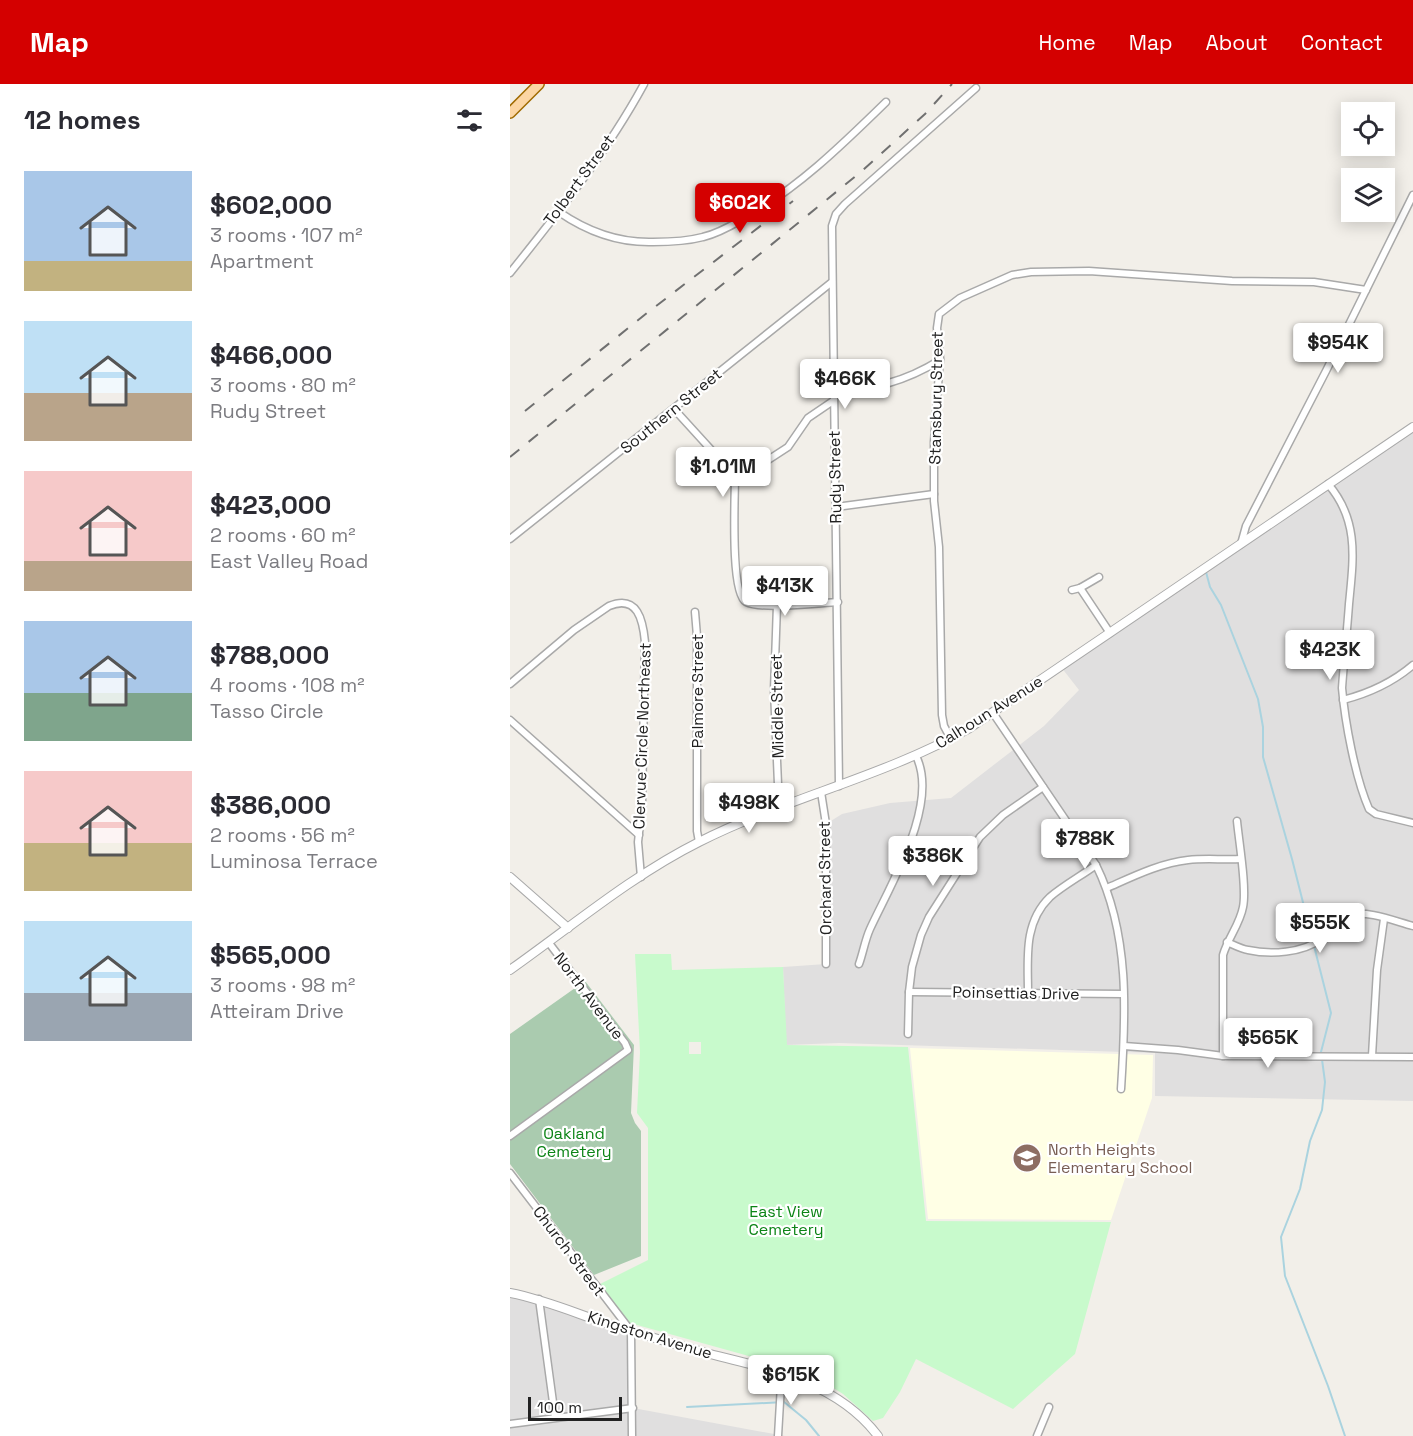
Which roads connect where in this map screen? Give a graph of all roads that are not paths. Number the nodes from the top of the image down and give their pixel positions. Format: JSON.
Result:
{"nodes":[{"id":1,"x":539,"y":84,"type":"edge"},
{"id":2,"x":644,"y":84,"type":"edge"},
{"id":3,"x":976,"y":88,"type":"dead end"},
{"id":4,"x":886,"y":102,"type":"dead end"},
{"id":5,"x":510,"y":113,"type":"edge"},
{"id":6,"x":1413,"y":195,"type":"edge"},
{"id":7,"x":559,"y":212,"type":"junction"},
{"id":8,"x":510,"y":273,"type":"edge"},
{"id":9,"x":832,"y":282,"type":"junction"},
{"id":10,"x":1366,"y":290,"type":"junction"},
{"id":11,"x":940,"y":360,"type":"junction"},
{"id":12,"x":833,"y":389,"type":"junction"},
{"id":13,"x":833,"y":401,"type":"junction"},
{"id":14,"x":674,"y":409,"type":"junction"},
{"id":15,"x":1413,"y":427,"type":"edge"},
{"id":16,"x":735,"y":476,"type":"junction"},
{"id":17,"x":1328,"y":484,"type":"junction"},
{"id":18,"x":934,"y":494,"type":"junction"},
{"id":19,"x":836,"y":507,"type":"junction"},
{"id":20,"x":510,"y":539,"type":"edge"},
{"id":21,"x":1241,"y":545,"type":"junction"},
{"id":22,"x":1099,"y":578,"type":"dead end"},
{"id":23,"x":1080,"y":588,"type":"junction"},
{"id":24,"x":1072,"y":590,"type":"dead end"},
{"id":25,"x":838,"y":602,"type":"junction"},
{"id":26,"x":777,"y":605,"type":"junction"},
{"id":27,"x":695,"y":612,"type":"dead end"},
{"id":28,"x":1110,"y":633,"type":"junction"},
{"id":29,"x":1413,"y":665,"type":"edge"},
{"id":30,"x":510,"y":684,"type":"edge"},
{"id":31,"x":1343,"y":700,"type":"junction"},
{"id":32,"x":993,"y":713,"type":"junction"},
{"id":33,"x":513,"y":723,"type":"edge"},
{"id":34,"x":510,"y":732,"type":"edge"},
{"id":35,"x":951,"y":739,"type":"junction"},
{"id":36,"x":916,"y":756,"type":"junction"},
{"id":37,"x":839,"y":786,"type":"junction"},
{"id":38,"x":1043,"y":787,"type":"junction"},
{"id":39,"x":821,"y":792,"type":"junction"},
{"id":40,"x":780,"y":808,"type":"junction"},
{"id":41,"x":1237,"y":821,"type":"dead end"},
{"id":42,"x":1413,"y":823,"type":"edge"},
{"id":43,"x":639,"y":835,"type":"junction"},
{"id":44,"x":699,"y":842,"type":"junction"},
{"id":45,"x":1241,"y":859,"type":"junction"},
{"id":46,"x":1095,"y":865,"type":"junction"},
{"id":47,"x":510,"y":877,"type":"edge"},
{"id":48,"x":641,"y":877,"type":"junction"},
{"id":49,"x":1107,"y":888,"type":"junction"},
{"id":50,"x":1384,"y":919,"type":"junction"},
{"id":51,"x":1413,"y":926,"type":"edge"},
{"id":52,"x":568,"y":928,"type":"junction"},
{"id":53,"x":1227,"y":942,"type":"junction"},
{"id":54,"x":549,"y":943,"type":"junction"},
{"id":55,"x":826,"y":964,"type":"dead end"},
{"id":56,"x":859,"y":964,"type":"dead end"},
{"id":57,"x":510,"y":970,"type":"edge"},
{"id":58,"x":909,"y":992,"type":"junction"},
{"id":59,"x":1028,"y":993,"type":"junction"},
{"id":60,"x":1123,"y":994,"type":"junction"},
{"id":61,"x":908,"y":1034,"type":"dead end"},
{"id":62,"x":1124,"y":1046,"type":"junction"},
{"id":63,"x":1223,"y":1056,"type":"junction"},
{"id":64,"x":1372,"y":1056,"type":"junction"},
{"id":65,"x":1413,"y":1057,"type":"edge"},
{"id":66,"x":1121,"y":1089,"type":"dead end"},
{"id":67,"x":510,"y":1136,"type":"edge"},
{"id":68,"x":510,"y":1173,"type":"edge"},
{"id":69,"x":510,"y":1293,"type":"edge"},
{"id":70,"x":539,"y":1299,"type":"junction"},
{"id":71,"x":631,"y":1331,"type":"junction"},
{"id":72,"x":785,"y":1373,"type":"junction"},
{"id":73,"x":1049,"y":1407,"type":"dead end"},
{"id":74,"x":633,"y":1408,"type":"junction"},
{"id":75,"x":555,"y":1417,"type":"junction"},
{"id":76,"x":510,"y":1424,"type":"edge"},
{"id":77,"x":632,"y":1436,"type":"edge"},
{"id":78,"x":778,"y":1436,"type":"edge"},
{"id":79,"x":878,"y":1436,"type":"edge"},
{"id":80,"x":1037,"y":1436,"type":"edge"}],
"edges":[{"from":1,"to":5,"type":"main road"},
{"from":2,"to":7,"type":"street","name":"Tolbert Street"},
{"from":3,"to":9,"type":"street","name":"Rudy Street"},
{"from":4,"to":7,"type":"street"},
{"from":6,"to":10,"type":"street"},
{"from":7,"to":8,"type":"street","name":"Tolbert Street"},
{"from":9,"to":12,"type":"street","name":"Rudy Street"},
{"from":9,"to":14,"type":"street","name":"Southern Street"},
{"from":10,"to":11,"type":"street","name":"Stansbury Street"},
{"from":10,"to":21,"type":"street"},
{"from":11,"to":12,"type":"street"},
{"from":11,"to":18,"type":"street","name":"Stansbury Street"},
{"from":12,"to":13,"type":"street","name":"Rudy Street"},
{"from":13,"to":16,"type":"street"},
{"from":13,"to":19,"type":"street","name":"Rudy Street"},
{"from":14,"to":16,"type":"street"},
{"from":14,"to":20,"type":"street","name":"Southern Street"},
{"from":15,"to":17,"type":"street","name":"Calhoun Avenue"},
{"from":16,"to":26,"type":"street"},
{"from":17,"to":21,"type":"street","name":"Calhoun Avenue"},
{"from":17,"to":31,"type":"street"},
{"from":18,"to":19,"type":"street"},
{"from":18,"to":35,"type":"street","name":"Stansbury Street"},
{"from":19,"to":25,"type":"street","name":"Rudy Street"},
{"from":21,"to":28,"type":"street","name":"Calhoun Avenue"},
{"from":22,"to":23,"type":"street"},
{"from":23,"to":24,"type":"street"},
{"from":23,"to":28,"type":"street"},
{"from":25,"to":26,"type":"street"},
{"from":25,"to":37,"type":"street","name":"Rudy Street"},
{"from":26,"to":40,"type":"street","name":"Middle Street"},
{"from":27,"to":44,"type":"street","name":"Palmore Street"},
{"from":28,"to":32,"type":"street","name":"Calhoun Avenue"},
{"from":29,"to":31,"type":"street"},
{"from":30,"to":43,"type":"street","name":"Clervue Circle Northeast"},
{"from":31,"to":42,"type":"street"},
{"from":32,"to":35,"type":"street","name":"Calhoun Avenue"},
{"from":32,"to":38,"type":"street"},
{"from":33,"to":34,"type":"street"},
{"from":33,"to":43,"type":"street"},
{"from":35,"to":36,"type":"street","name":"Calhoun Avenue"},
{"from":36,"to":37,"type":"street","name":"Calhoun Avenue"},
{"from":36,"to":56,"type":"street"},
{"from":37,"to":39,"type":"street","name":"Calhoun Avenue"},
{"from":38,"to":46,"type":"street"},
{"from":38,"to":58,"type":"street"},
{"from":39,"to":40,"type":"street","name":"Calhoun Avenue"},
{"from":39,"to":55,"type":"street","name":"Orchard Street"},
{"from":40,"to":44,"type":"street","name":"Calhoun Avenue"},
{"from":41,"to":45,"type":"street"},
{"from":43,"to":48,"type":"street","name":"Clervue Circle Northeast"},
{"from":44,"to":48,"type":"street","name":"Calhoun Avenue"},
{"from":45,"to":49,"type":"street"},
{"from":45,"to":53,"type":"street"},
{"from":46,"to":49,"type":"street"},
{"from":46,"to":59,"type":"street"},
{"from":47,"to":52,"type":"street","name":"North Avenue"},
{"from":48,"to":52,"type":"street","name":"Calhoun Avenue"},
{"from":49,"to":60,"type":"street"},
{"from":50,"to":51,"type":"street"},
{"from":50,"to":53,"type":"street"},
{"from":50,"to":64,"type":"street"},
{"from":52,"to":54,"type":"street","name":"Calhoun Avenue"},
{"from":53,"to":63,"type":"street"},
{"from":54,"to":57,"type":"street","name":"Calhoun Avenue"},
{"from":54,"to":67,"type":"street","name":"North Avenue"},
{"from":58,"to":59,"type":"street","name":"Poinsettias Drive"},
{"from":58,"to":61,"type":"street"},
{"from":59,"to":60,"type":"street","name":"Poinsettias Drive"},
{"from":60,"to":62,"type":"street"},
{"from":62,"to":63,"type":"street"},
{"from":62,"to":66,"type":"street"},
{"from":63,"to":64,"type":"street"},
{"from":64,"to":65,"type":"street"},
{"from":68,"to":71,"type":"street","name":"Church Street"},
{"from":69,"to":70,"type":"street","name":"Kingston Avenue"},
{"from":70,"to":71,"type":"street","name":"Kingston Avenue"},
{"from":70,"to":75,"type":"street"},
{"from":71,"to":72,"type":"street","name":"Kingston Avenue"},
{"from":71,"to":74,"type":"street"},
{"from":72,"to":78,"type":"street"},
{"from":72,"to":79,"type":"street","name":"Kingston Avenue"},
{"from":73,"to":80,"type":"street"},
{"from":74,"to":75,"type":"street"},
{"from":74,"to":77,"type":"street"},
{"from":75,"to":76,"type":"street"}]}
